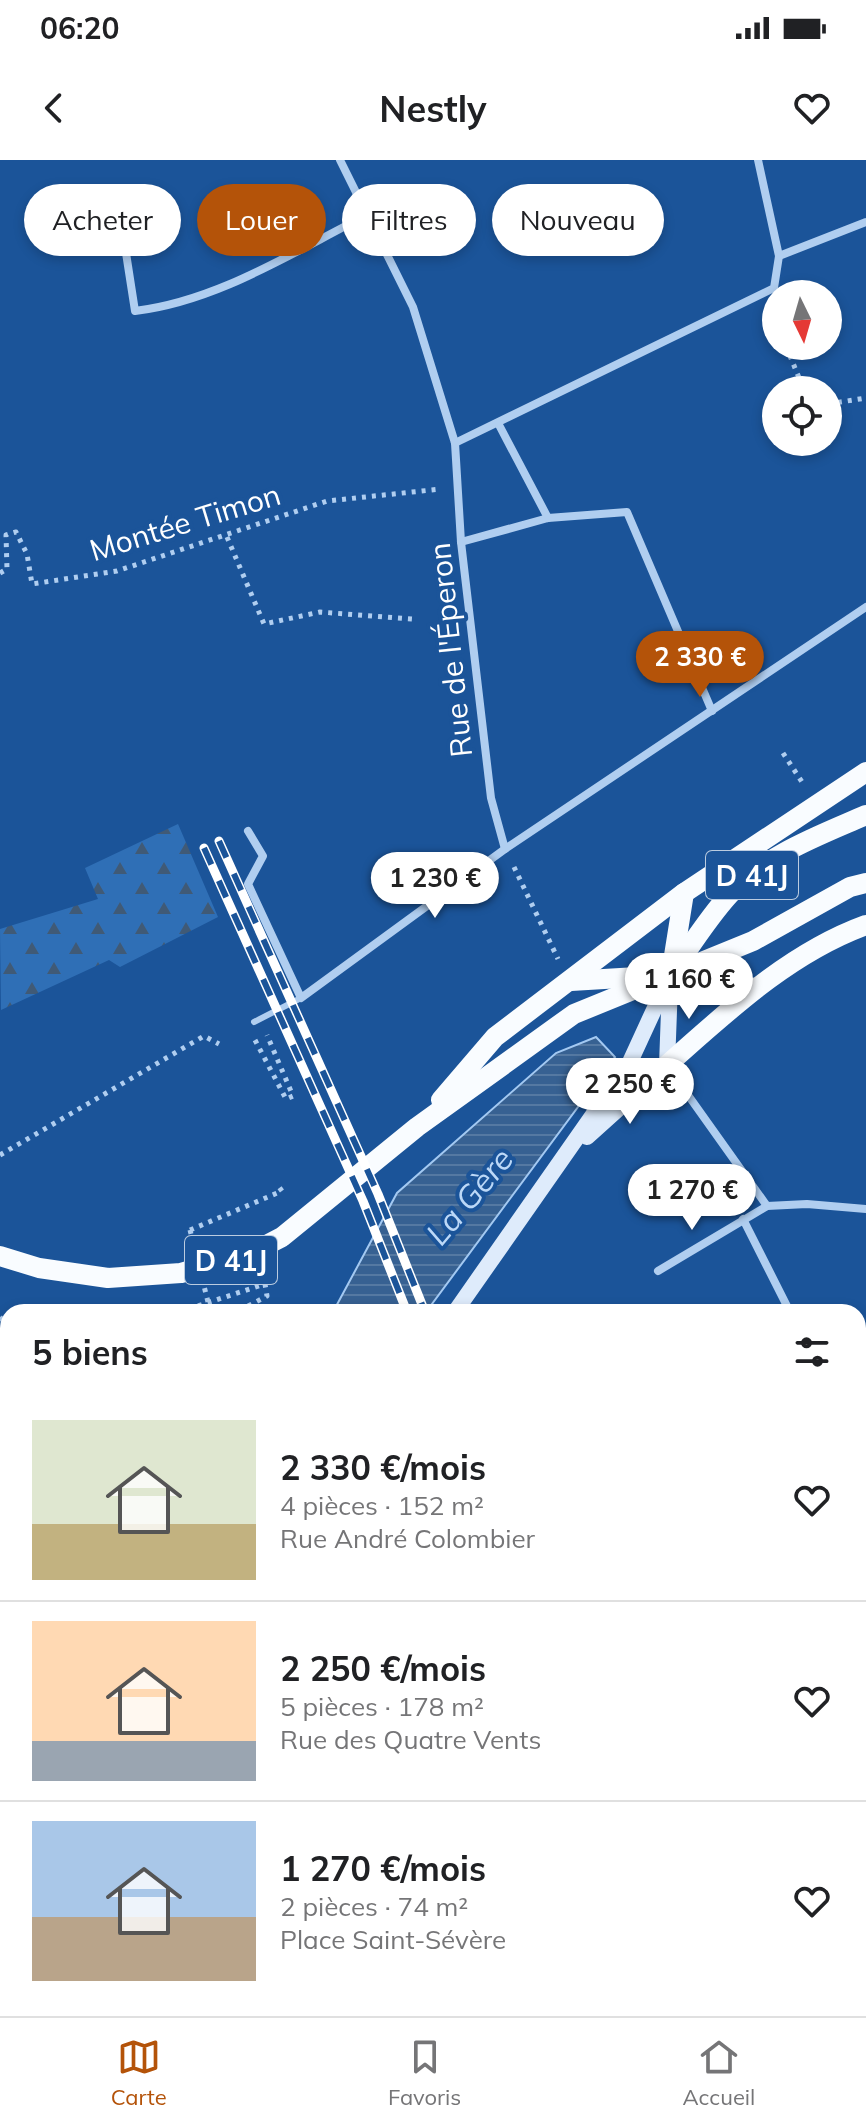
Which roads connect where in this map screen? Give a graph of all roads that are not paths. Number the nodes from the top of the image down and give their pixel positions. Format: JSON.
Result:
{"nodes":[{"id":1,"x":340,"y":160,"type":"edge"},
{"id":2,"x":758,"y":160,"type":"edge"},
{"id":3,"x":352,"y":184,"type":"edge"},
{"id":4,"x":866,"y":222,"type":"edge"},
{"id":5,"x":342,"y":228,"type":"edge"},
{"id":6,"x":126,"y":256,"type":"edge"},
{"id":7,"x":388,"y":256,"type":"edge"},
{"id":8,"x":779,"y":256,"type":"junction"},
{"id":9,"x":498,"y":423,"type":"junction"},
{"id":10,"x":455,"y":443,"type":"junction"},
{"id":11,"x":548,"y":518,"type":"junction"},
{"id":12,"x":461,"y":542,"type":"junction"},
{"id":13,"x":866,"y":607,"type":"edge"},
{"id":14,"x":712,"y":711,"type":"junction"},
{"id":15,"x":866,"y":772,"type":"edge"},
{"id":16,"x":866,"y":815,"type":"edge"},
{"id":17,"x":248,"y":831,"type":"dead end"},
{"id":18,"x":505,"y":849,"type":"junction"},
{"id":19,"x":866,"y":883,"type":"edge"},
{"id":20,"x":684,"y":893,"type":"junction"},
{"id":21,"x":866,"y":925,"type":"edge"},
{"id":22,"x":566,"y":974,"type":"junction"},
{"id":23,"x":670,"y":975,"type":"junction"},
{"id":24,"x":754,"y":988,"type":"junction"},
{"id":25,"x":301,"y":998,"type":"junction"},
{"id":26,"x":257,"y":1021,"type":"road end"},
{"id":27,"x":667,"y":1065,"type":"junction"},
{"id":28,"x":417,"y":1127,"type":"junction"},
{"id":29,"x":566,"y":1156,"type":"junction"},
{"id":30,"x":767,"y":1206,"type":"junction"},
{"id":31,"x":866,"y":1209,"type":"edge"},
{"id":32,"x":743,"y":1219,"type":"junction"},
{"id":33,"x":0,"y":1256,"type":"edge"},
{"id":34,"x":658,"y":1271,"type":"dead end"},
{"id":35,"x":461,"y":1304,"type":"edge"},
{"id":36,"x":786,"y":1304,"type":"edge"}],
"edges":[{"from":1,"to":3,"type":"street","name":"Rue de l'Éperon"},
{"from":2,"to":8,"type":"street"},
{"from":4,"to":8,"type":"street"},
{"from":5,"to":6,"type":"street"},
{"from":7,"to":10,"type":"street","name":"Rue de l'Éperon"},
{"from":8,"to":9,"type":"street"},
{"from":9,"to":10,"type":"street"},
{"from":9,"to":11,"type":"street"},
{"from":10,"to":12,"type":"street","name":"Rue de l'Éperon"},
{"from":11,"to":12,"type":"street"},
{"from":11,"to":14,"type":"street"},
{"from":12,"to":18,"type":"street","name":"Rue de l'Éperon"},
{"from":13,"to":14,"type":"street"},
{"from":14,"to":18,"type":"street"},
{"from":15,"to":20,"type":"main road","number":"D 41J"},
{"from":16,"to":23,"type":"main road","number":"D 41J"},
{"from":17,"to":25,"type":"street"},
{"from":18,"to":25,"type":"street"},
{"from":19,"to":23,"type":"main road"},
{"from":20,"to":22,"type":"main road","number":"D 41J"},
{"from":20,"to":23,"type":"main road"},
{"from":21,"to":24,"type":"main road"},
{"from":22,"to":23,"type":"main road"},
{"from":22,"to":28,"type":"main road","number":"D 41J"},
{"from":23,"to":24,"type":"main road"},
{"from":23,"to":27,"type":"main road"},
{"from":23,"to":28,"type":"main road","number":"D 41J"},
{"from":23,"to":29,"type":"main road"},
{"from":24,"to":27,"type":"main road"},
{"from":25,"to":26,"type":"lane"},
{"from":27,"to":29,"type":"main road"},
{"from":27,"to":30,"type":"street"},
{"from":28,"to":33,"type":"main road","number":"D 41J"},
{"from":29,"to":35,"type":"main road"},
{"from":30,"to":31,"type":"street"},
{"from":30,"to":32,"type":"street"},
{"from":32,"to":34,"type":"street"},
{"from":32,"to":36,"type":"street"}]}
